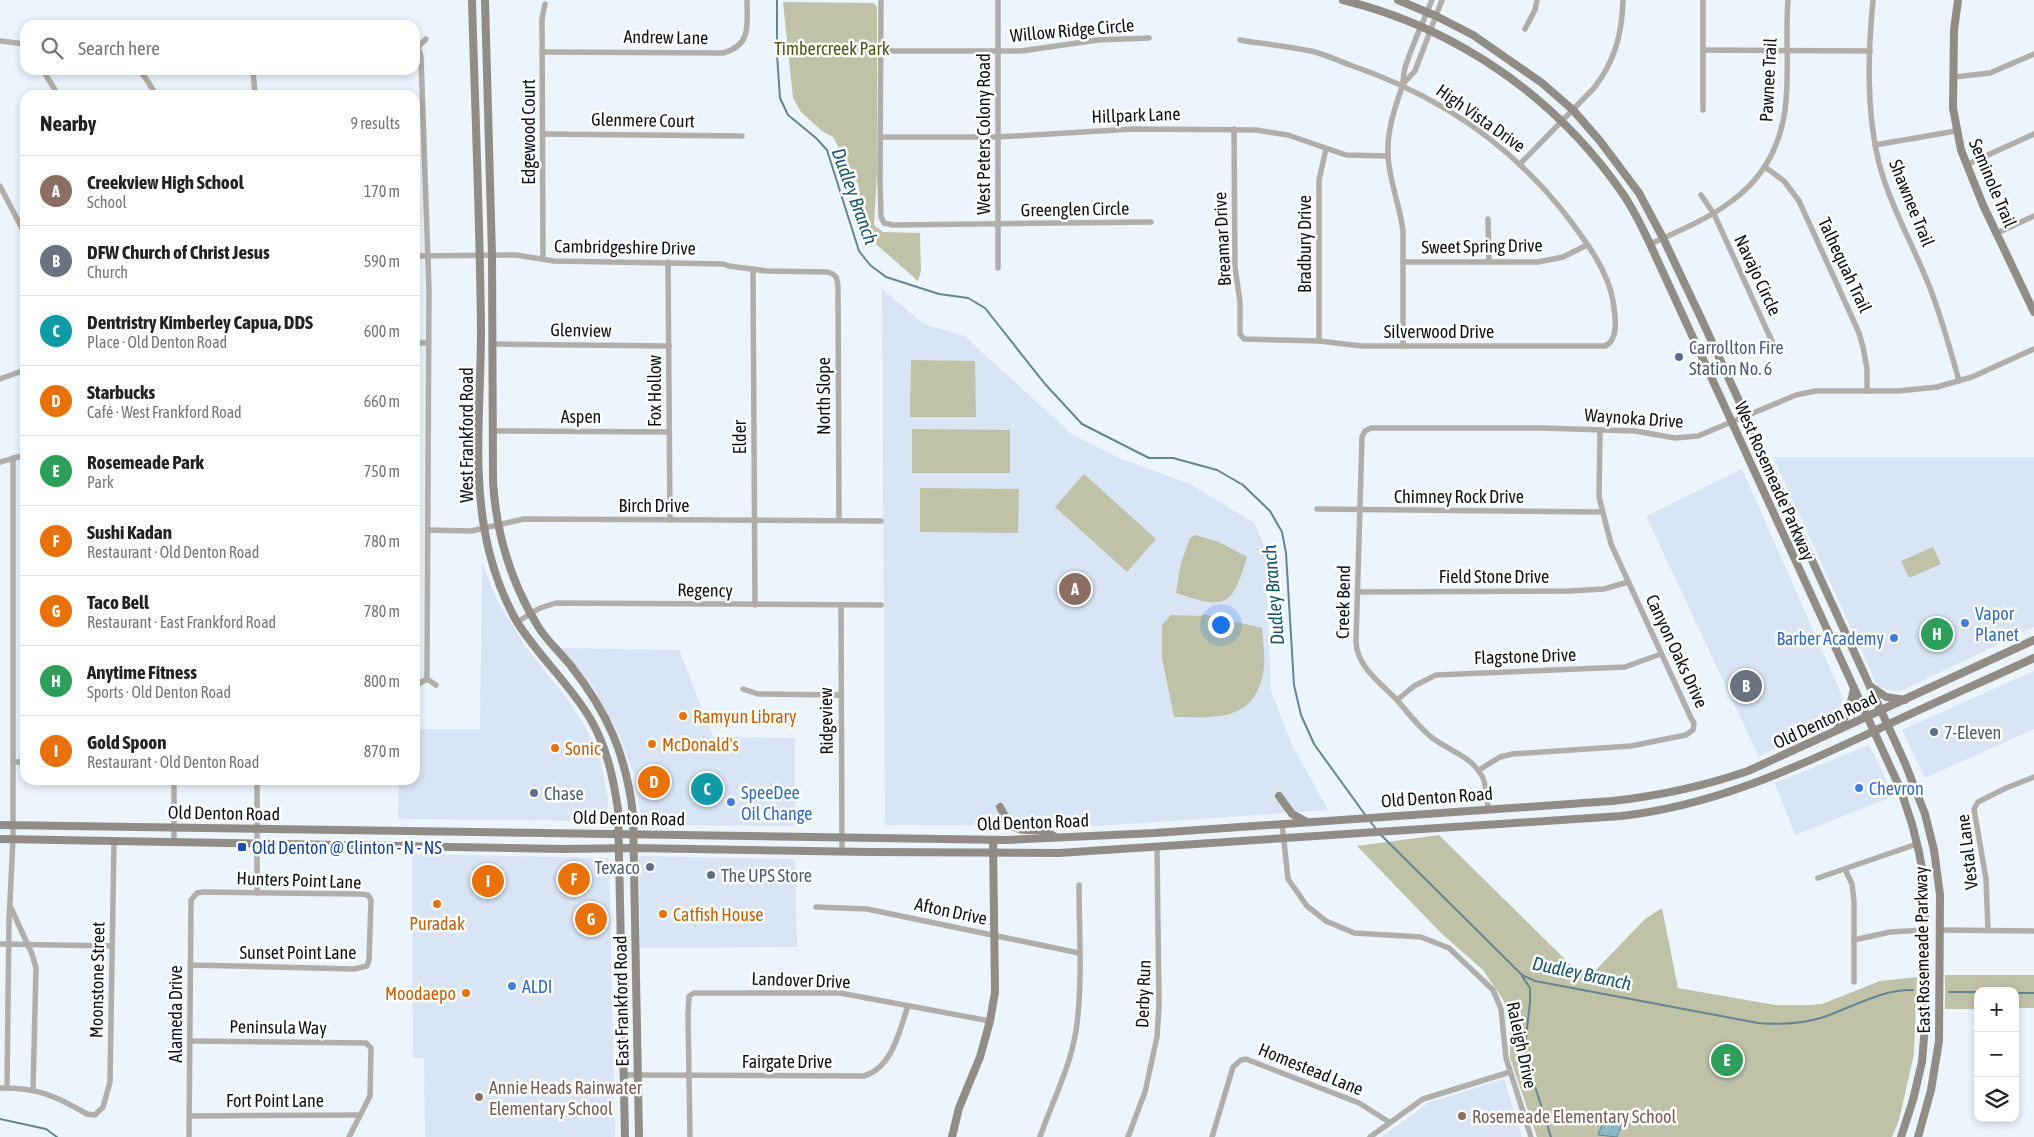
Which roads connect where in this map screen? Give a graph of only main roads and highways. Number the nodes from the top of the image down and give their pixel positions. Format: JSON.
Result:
{"nodes":[{"id":1,"x":472,"y":0,"type":"edge"},
{"id":2,"x":485,"y":0,"type":"edge"},
{"id":3,"x":1343,"y":0,"type":"edge"},
{"id":4,"x":1398,"y":0,"type":"edge"},
{"id":5,"x":1958,"y":0,"type":"edge"},
{"id":6,"x":2031,"y":298,"type":"edge"},
{"id":7,"x":2034,"y":312,"type":"edge"},
{"id":8,"x":1701,"y":318,"type":"junction"},
{"id":9,"x":1687,"y":324,"type":"junction"},
{"id":10,"x":1795,"y":524,"type":"junction"},
{"id":11,"x":1781,"y":531,"type":"junction"},
{"id":12,"x":1834,"y":609,"type":"junction"},
{"id":13,"x":1820,"y":616,"type":"junction"},
{"id":14,"x":2034,"y":640,"type":"edge"},
{"id":15,"x":2034,"y":658,"type":"edge"},
{"id":16,"x":1870,"y":686,"type":"junction"},
{"id":17,"x":1854,"y":689,"type":"junction"},
{"id":18,"x":1905,"y":700,"type":"junction"},
{"id":19,"x":1880,"y":712,"type":"junction"},
{"id":20,"x":1867,"y":717,"type":"junction"},
{"id":21,"x":1886,"y":725,"type":"junction"},
{"id":22,"x":1836,"y":731,"type":"junction"},
{"id":23,"x":1873,"y":731,"type":"junction"},
{"id":24,"x":1732,"y":776,"type":"junction"},
{"id":25,"x":1737,"y":790,"type":"junction"},
{"id":26,"x":1279,"y":796,"type":"dead end"},
{"id":27,"x":1000,"y":808,"type":"dead end"},
{"id":28,"x":1488,"y":810,"type":"junction"},
{"id":29,"x":1306,"y":821,"type":"junction"},
{"id":30,"x":1489,"y":824,"type":"junction"},
{"id":31,"x":0,"y":825,"type":"edge"},
{"id":32,"x":458,"y":831,"type":"junction"},
{"id":33,"x":619,"y":834,"type":"junction"},
{"id":34,"x":633,"y":834,"type":"junction"},
{"id":35,"x":759,"y":835,"type":"junction"},
{"id":36,"x":1056,"y":837,"type":"junction"},
{"id":37,"x":0,"y":839,"type":"edge"},
{"id":38,"x":994,"y":840,"type":"junction"},
{"id":39,"x":458,"y":847,"type":"junction"},
{"id":40,"x":634,"y":848,"type":"junction"},
{"id":41,"x":619,"y":849,"type":"junction"},
{"id":42,"x":759,"y":850,"type":"junction"},
{"id":43,"x":993,"y":852,"type":"junction"},
{"id":44,"x":1925,"y":930,"type":"junction"},
{"id":45,"x":1940,"y":930,"type":"junction"},
{"id":46,"x":622,"y":941,"type":"junction"},
{"id":47,"x":635,"y":942,"type":"junction"},
{"id":48,"x":625,"y":1137,"type":"edge"},
{"id":49,"x":639,"y":1137,"type":"edge"},
{"id":50,"x":952,"y":1137,"type":"edge"},
{"id":51,"x":1901,"y":1137,"type":"edge"},
{"id":52,"x":1918,"y":1137,"type":"edge"}],
"edges":[{"from":1,"to":33,"type":"main road","name":"West Frankford Road"},
{"from":2,"to":34,"type":"main road","name":"West Frankford Road"},
{"from":3,"to":9,"type":"main road","name":"West Rosemeade Parkway"},
{"from":4,"to":8,"type":"main road","name":"West Rosemeade Parkway"},
{"from":5,"to":6,"type":"main road","name":"Seminole Trail"},
{"from":6,"to":7,"type":"main road","name":"Seminole Trail"},
{"from":8,"to":9,"type":"main road"},
{"from":8,"to":10,"type":"main road","name":"West Rosemeade Parkway"},
{"from":9,"to":11,"type":"main road","name":"West Rosemeade Parkway"},
{"from":10,"to":11,"type":"main road"},
{"from":10,"to":12,"type":"main road","name":"West Rosemeade Parkway"},
{"from":11,"to":13,"type":"main road","name":"West Rosemeade Parkway"},
{"from":12,"to":13,"type":"main road"},
{"from":12,"to":16,"type":"main road","name":"West Rosemeade Parkway"},
{"from":13,"to":17,"type":"main road","name":"West Rosemeade Parkway"},
{"from":14,"to":18,"type":"main road","name":"Old Denton Road"},
{"from":15,"to":21,"type":"main road","name":"Old Denton Road"},
{"from":16,"to":18,"type":"main road"},
{"from":16,"to":19,"type":"main road","name":"West Rosemeade Parkway"},
{"from":17,"to":20,"type":"main road","name":"West Rosemeade Parkway"},
{"from":17,"to":22,"type":"main road"},
{"from":18,"to":19,"type":"main road","name":"Old Denton Road"},
{"from":19,"to":20,"type":"main road","name":"Old Denton Road"},
{"from":19,"to":21,"type":"main road","name":"East Rosemeade Parkway"},
{"from":20,"to":22,"type":"main road","name":"Old Denton Road"},
{"from":20,"to":23,"type":"main road","name":"East Rosemeade Parkway"},
{"from":21,"to":23,"type":"main road","name":"Old Denton Road"},
{"from":21,"to":45,"type":"main road","name":"East Rosemeade Parkway"},
{"from":22,"to":24,"type":"main road","name":"Old Denton Road"},
{"from":23,"to":25,"type":"main road","name":"Old Denton Road"},
{"from":23,"to":44,"type":"main road","name":"East Rosemeade Parkway"},
{"from":24,"to":25,"type":"main road"},
{"from":24,"to":28,"type":"main road","name":"Old Denton Road"},
{"from":25,"to":30,"type":"main road","name":"Old Denton Road"},
{"from":26,"to":29,"type":"main road"},
{"from":27,"to":36,"type":"main road"},
{"from":28,"to":29,"type":"main road","name":"Old Denton Road"},
{"from":28,"to":30,"type":"main road"},
{"from":29,"to":36,"type":"main road","name":"Old Denton Road"},
{"from":30,"to":43,"type":"main road","name":"Old Denton Road"},
{"from":31,"to":32,"type":"main road","name":"Old Denton Road"},
{"from":32,"to":33,"type":"main road","name":"Old Denton Road"},
{"from":32,"to":39,"type":"main road"},
{"from":33,"to":34,"type":"main road","name":"Old Denton Road"},
{"from":33,"to":41,"type":"main road","name":"East Frankford Road"},
{"from":34,"to":35,"type":"main road","name":"Old Denton Road"},
{"from":34,"to":40,"type":"main road","name":"East Frankford Road"},
{"from":35,"to":38,"type":"main road","name":"Old Denton Road"},
{"from":35,"to":42,"type":"main road"},
{"from":36,"to":38,"type":"main road","name":"Old Denton Road"},
{"from":37,"to":39,"type":"main road","name":"Old Denton Road"},
{"from":38,"to":43,"type":"main road"},
{"from":39,"to":41,"type":"main road","name":"Old Denton Road"},
{"from":40,"to":41,"type":"main road","name":"Old Denton Road"},
{"from":40,"to":42,"type":"main road","name":"Old Denton Road"},
{"from":40,"to":47,"type":"main road","name":"East Frankford Road"},
{"from":41,"to":46,"type":"main road","name":"East Frankford Road"},
{"from":42,"to":43,"type":"main road","name":"Old Denton Road"},
{"from":43,"to":50,"type":"main road"},
{"from":44,"to":45,"type":"main road"},
{"from":44,"to":51,"type":"main road","name":"East Rosemeade Parkway"},
{"from":45,"to":52,"type":"main road","name":"East Rosemeade Parkway"},
{"from":46,"to":47,"type":"main road"},
{"from":46,"to":48,"type":"main road","name":"East Frankford Road"},
{"from":47,"to":49,"type":"main road","name":"East Frankford Road"}]}
